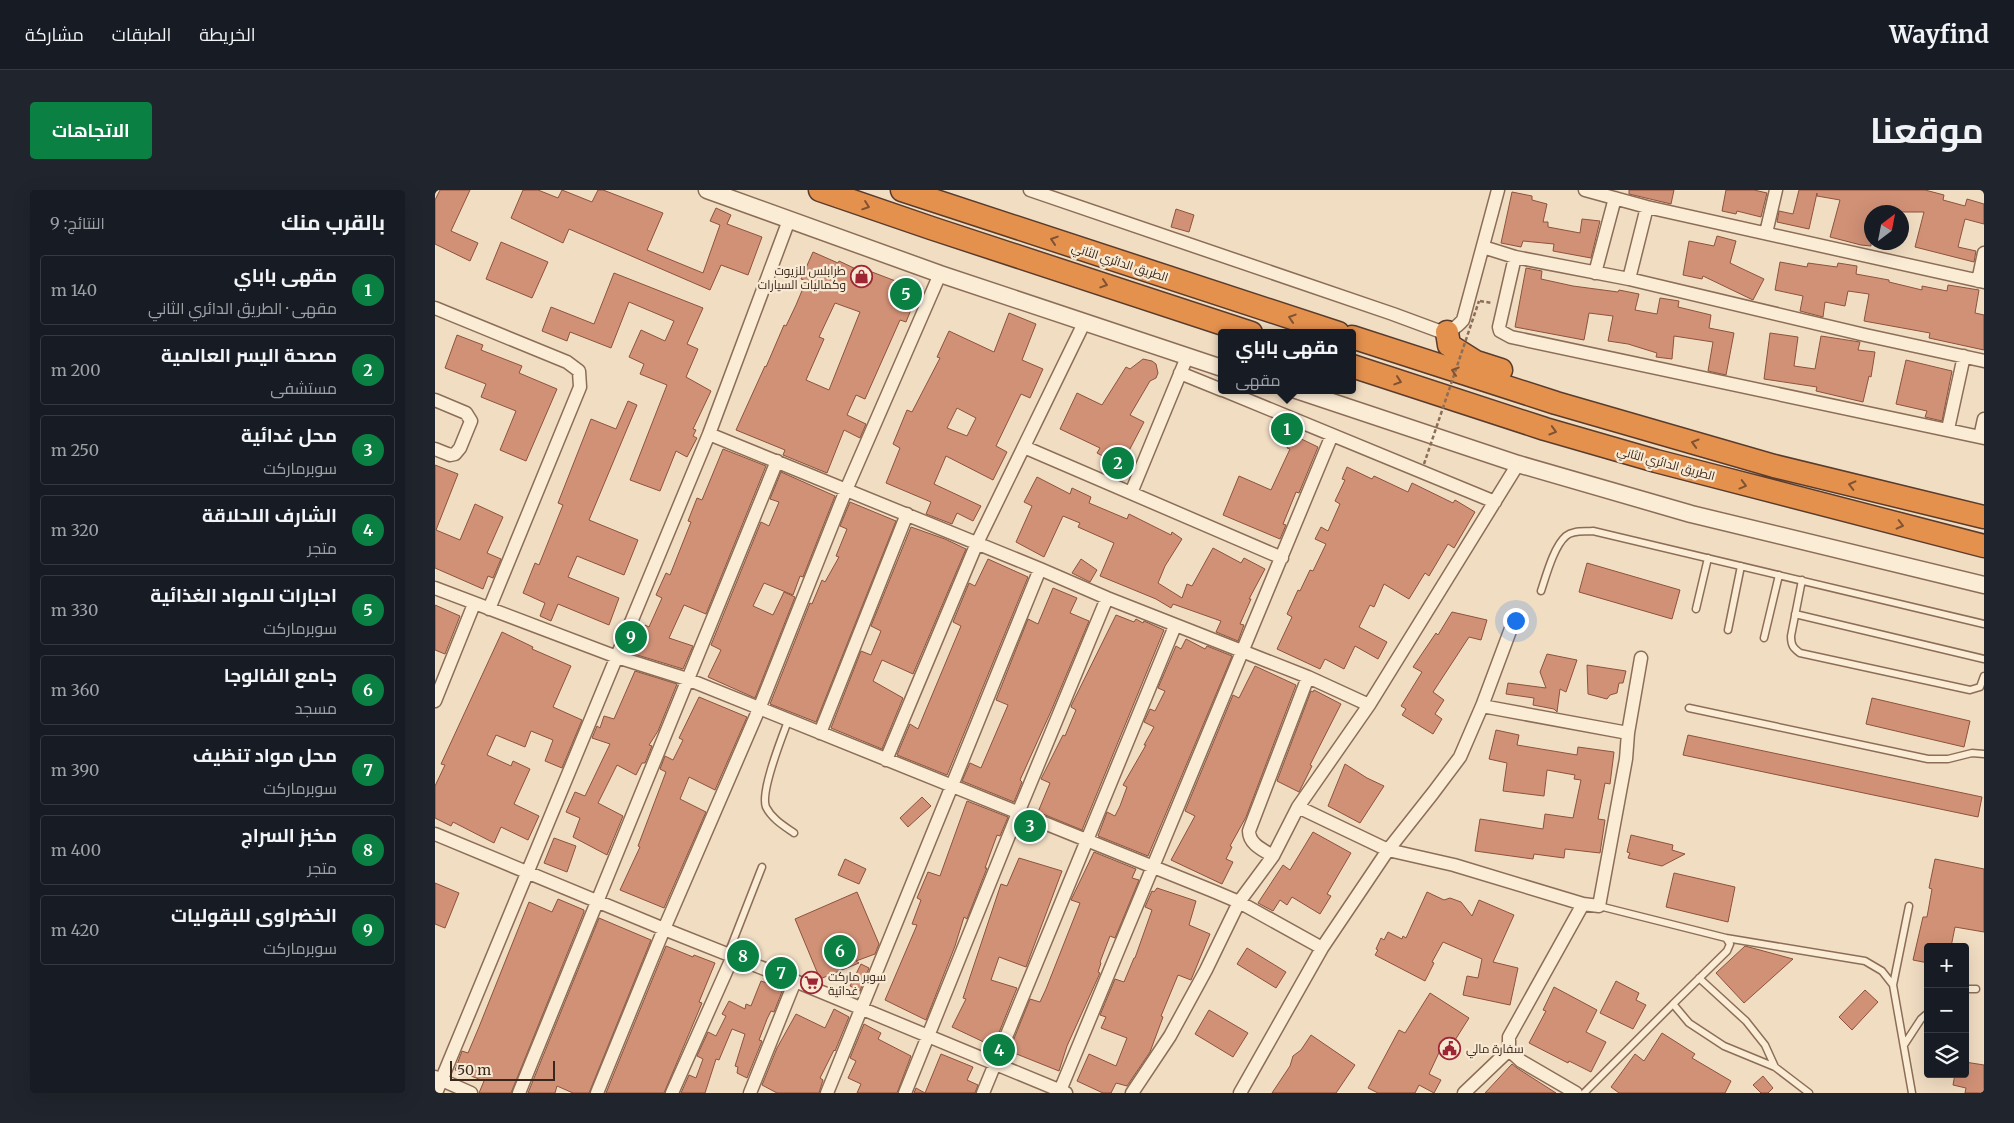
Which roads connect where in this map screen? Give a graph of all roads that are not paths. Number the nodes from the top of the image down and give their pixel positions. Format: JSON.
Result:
{"nodes":[{"id":1,"x":707,"y":190,"type":"edge"},
{"id":2,"x":820,"y":190,"type":"edge"},
{"id":3,"x":902,"y":190,"type":"edge"},
{"id":4,"x":1030,"y":190,"type":"edge"},
{"id":5,"x":1498,"y":190,"type":"edge"},
{"id":6,"x":1585,"y":190,"type":"edge"},
{"id":7,"x":1776,"y":190,"type":"edge"},
{"id":8,"x":1615,"y":198,"type":"junction"},
{"id":9,"x":1647,"y":207,"type":"junction"},
{"id":10,"x":789,"y":220,"type":"junction"},
{"id":11,"x":1766,"y":233,"type":"junction"},
{"id":12,"x":1483,"y":247,"type":"junction"},
{"id":13,"x":1984,"y":253,"type":"edge"},
{"id":14,"x":1515,"y":256,"type":"junction"},
{"id":15,"x":1595,"y":273,"type":"junction"},
{"id":16,"x":940,"y":274,"type":"junction"},
{"id":17,"x":1629,"y":279,"type":"junction"},
{"id":18,"x":1981,"y":282,"type":"edge"},
{"id":19,"x":435,"y":308,"type":"edge"},
{"id":20,"x":1085,"y":321,"type":"junction"},
{"id":21,"x":1239,"y":329,"type":"edge"},
{"id":22,"x":1326,"y":329,"type":"edge"},
{"id":23,"x":1447,"y":332,"type":"junction"},
{"id":24,"x":1356,"y":338,"type":"edge"},
{"id":25,"x":1964,"y":356,"type":"junction"},
{"id":26,"x":1187,"y":357,"type":"junction"},
{"id":27,"x":1984,"y":361,"type":"edge"},
{"id":28,"x":1218,"y":367,"type":"edge"},
{"id":29,"x":1356,"y":367,"type":"edge"},
{"id":30,"x":1180,"y":373,"type":"junction"},
{"id":31,"x":1218,"y":388,"type":"edge"},
{"id":32,"x":1233,"y":394,"type":"edge"},
{"id":33,"x":1308,"y":394,"type":"edge"},
{"id":34,"x":435,"y":400,"type":"edge"},
{"id":35,"x":1984,"y":419,"type":"edge"},
{"id":36,"x":1635,"y":426,"type":"junction"},
{"id":37,"x":1948,"y":429,"type":"junction"},
{"id":38,"x":709,"y":434,"type":"junction"},
{"id":39,"x":1333,"y":435,"type":"junction"},
{"id":40,"x":1982,"y":437,"type":"edge"},
{"id":41,"x":1024,"y":448,"type":"junction"},
{"id":42,"x":435,"y":449,"type":"edge"},
{"id":43,"x":777,"y":461,"type":"junction"},
{"id":44,"x":1518,"y":464,"type":"junction"},
{"id":45,"x":846,"y":490,"type":"junction"},
{"id":46,"x":1131,"y":493,"type":"junction"},
{"id":47,"x":1495,"y":502,"type":"junction"},
{"id":48,"x":907,"y":514,"type":"junction"},
{"id":49,"x":1984,"y":517,"type":"edge"},
{"id":50,"x":977,"y":544,"type":"junction"},
{"id":51,"x":1984,"y":546,"type":"edge"},
{"id":52,"x":1282,"y":558,"type":"junction"},
{"id":53,"x":1708,"y":558,"type":"junction"},
{"id":54,"x":1741,"y":566,"type":"junction"},
{"id":55,"x":1040,"y":568,"type":"junction"},
{"id":56,"x":1779,"y":575,"type":"junction"},
{"id":57,"x":1802,"y":580,"type":"junction"},
{"id":58,"x":1984,"y":585,"type":"edge"},
{"id":59,"x":435,"y":588,"type":"edge"},
{"id":60,"x":1541,"y":591,"type":"dead end"},
{"id":61,"x":1107,"y":598,"type":"junction"},
{"id":62,"x":475,"y":604,"type":"junction"},
{"id":63,"x":489,"y":609,"type":"junction"},
{"id":64,"x":1696,"y":609,"type":"dead end"},
{"id":65,"x":1795,"y":614,"type":"junction"},
{"id":66,"x":1513,"y":623,"type":"dead end"},
{"id":67,"x":1984,"y":624,"type":"edge"},
{"id":68,"x":1175,"y":626,"type":"junction"},
{"id":69,"x":1728,"y":630,"type":"dead end"},
{"id":70,"x":1764,"y":638,"type":"dead end"},
{"id":71,"x":1243,"y":652,"type":"junction"},
{"id":72,"x":617,"y":657,"type":"junction"},
{"id":73,"x":1641,"y":658,"type":"dead end"},
{"id":74,"x":1984,"y":659,"type":"edge"},
{"id":75,"x":1984,"y":676,"type":"edge"},
{"id":76,"x":1308,"y":677,"type":"junction"},
{"id":77,"x":687,"y":679,"type":"junction"},
{"id":78,"x":435,"y":700,"type":"edge"},
{"id":79,"x":1369,"y":706,"type":"junction"},
{"id":80,"x":1482,"y":706,"type":"junction"},
{"id":81,"x":1689,"y":708,"type":"dead end"},
{"id":82,"x":759,"y":710,"type":"junction"},
{"id":83,"x":787,"y":721,"type":"junction"},
{"id":84,"x":1628,"y":732,"type":"junction"},
{"id":85,"x":820,"y":733,"type":"junction"},
{"id":86,"x":1984,"y":754,"type":"edge"},
{"id":87,"x":886,"y":760,"type":"junction"},
{"id":88,"x":952,"y":786,"type":"junction"},
{"id":89,"x":1298,"y":807,"type":"junction"},
{"id":90,"x":1018,"y":813,"type":"junction"},
{"id":91,"x":794,"y":833,"type":"dead end"},
{"id":92,"x":435,"y":834,"type":"edge"},
{"id":93,"x":1086,"y":841,"type":"junction"},
{"id":94,"x":1388,"y":850,"type":"junction"},
{"id":95,"x":1273,"y":856,"type":"junction"},
{"id":96,"x":762,"y":867,"type":"dead end"},
{"id":97,"x":1153,"y":867,"type":"junction"},
{"id":98,"x":527,"y":873,"type":"junction"},
{"id":99,"x":597,"y":901,"type":"junction"},
{"id":100,"x":1239,"y":902,"type":"junction"},
{"id":101,"x":1583,"y":904,"type":"junction"},
{"id":102,"x":1599,"y":906,"type":"junction"},
{"id":103,"x":1909,"y":906,"type":"dead end"},
{"id":104,"x":663,"y":929,"type":"junction"},
{"id":105,"x":1726,"y":938,"type":"junction"},
{"id":106,"x":1322,"y":948,"type":"junction"},
{"id":107,"x":731,"y":955,"type":"junction"},
{"id":108,"x":1699,"y":978,"type":"junction"},
{"id":109,"x":795,"y":981,"type":"junction"},
{"id":110,"x":1893,"y":985,"type":"junction"},
{"id":111,"x":1969,"y":989,"type":"edge"},
{"id":112,"x":1976,"y":989,"type":"dead end"},
{"id":113,"x":1673,"y":1004,"type":"junction"},
{"id":114,"x":861,"y":1008,"type":"junction"},
{"id":115,"x":1924,"y":1016,"type":"edge"},
{"id":116,"x":928,"y":1036,"type":"junction"},
{"id":117,"x":1904,"y":1045,"type":"junction"},
{"id":118,"x":1509,"y":1050,"type":"junction"},
{"id":119,"x":996,"y":1063,"type":"junction"},
{"id":120,"x":1775,"y":1067,"type":"junction"},
{"id":121,"x":438,"y":1079,"type":"edge"},
{"id":122,"x":1062,"y":1092,"type":"edge"},
{"id":123,"x":1134,"y":1092,"type":"edge"},
{"id":124,"x":436,"y":1093,"type":"edge"},
{"id":125,"x":471,"y":1093,"type":"edge"},
{"id":126,"x":519,"y":1093,"type":"edge"},
{"id":127,"x":597,"y":1093,"type":"edge"},
{"id":128,"x":672,"y":1093,"type":"edge"},
{"id":129,"x":750,"y":1093,"type":"edge"},
{"id":130,"x":827,"y":1093,"type":"edge"},
{"id":131,"x":905,"y":1093,"type":"edge"},
{"id":132,"x":983,"y":1093,"type":"edge"},
{"id":133,"x":1240,"y":1093,"type":"edge"},
{"id":134,"x":1463,"y":1093,"type":"edge"},
{"id":135,"x":1575,"y":1093,"type":"edge"},
{"id":136,"x":1584,"y":1093,"type":"edge"},
{"id":137,"x":1809,"y":1093,"type":"edge"},
{"id":138,"x":1912,"y":1093,"type":"edge"}],
"edges":[{"from":1,"to":10,"type":"street"},
{"from":2,"to":21,"type":"highway","one_way":true},
{"from":22,"to":3,"type":"highway","name":"الطريق الدائري الثاني","one_way":true},
{"from":4,"to":23,"type":"street"},
{"from":5,"to":12,"type":"street"},
{"from":6,"to":8,"type":"street"},
{"from":7,"to":11,"type":"street"},
{"from":8,"to":9,"type":"street"},
{"from":8,"to":15,"type":"street"},
{"from":9,"to":11,"type":"street"},
{"from":9,"to":17,"type":"street"},
{"from":10,"to":16,"type":"street"},
{"from":10,"to":38,"type":"street"},
{"from":11,"to":18,"type":"street"},
{"from":12,"to":14,"type":"street"},
{"from":12,"to":23,"type":"street"},
{"from":13,"to":18,"type":"street"},
{"from":14,"to":15,"type":"street"},
{"from":14,"to":37,"type":"street"},
{"from":15,"to":17,"type":"street"},
{"from":16,"to":20,"type":"street"},
{"from":16,"to":45,"type":"street"},
{"from":17,"to":25,"type":"street"},
{"from":19,"to":63,"type":"street"},
{"from":20,"to":26,"type":"street"},
{"from":20,"to":41,"type":"street"},
{"from":23,"to":36,"type":"highway"},
{"from":36,"to":24,"type":"highway","one_way":true},
{"from":25,"to":27,"type":"street"},
{"from":25,"to":37,"type":"street"},
{"from":26,"to":28,"type":"street"},
{"from":26,"to":30,"type":"street"},
{"from":29,"to":51,"type":"highway","name":"الطريق الدائري الثاني","one_way":true},
{"from":30,"to":31,"type":"street"},
{"from":30,"to":46,"type":"street"},
{"from":32,"to":39,"type":"street"},
{"from":33,"to":44,"type":"street"},
{"from":34,"to":42,"type":"street"},
{"from":35,"to":40,"type":"street"},
{"from":49,"to":36,"type":"highway","one_way":true},
{"from":37,"to":40,"type":"street"},
{"from":38,"to":43,"type":"street"},
{"from":38,"to":72,"type":"street"},
{"from":39,"to":47,"type":"street"},
{"from":39,"to":52,"type":"street"},
{"from":41,"to":46,"type":"street"},
{"from":41,"to":50,"type":"street"},
{"from":43,"to":45,"type":"street"},
{"from":43,"to":77,"type":"street"},
{"from":44,"to":47,"type":"street"},
{"from":44,"to":58,"type":"street"},
{"from":45,"to":48,"type":"street"},
{"from":45,"to":82,"type":"street"},
{"from":46,"to":52,"type":"street"},
{"from":47,"to":79,"type":"street"},
{"from":48,"to":50,"type":"street"},
{"from":48,"to":85,"type":"street"},
{"from":50,"to":55,"type":"street"},
{"from":50,"to":87,"type":"street"},
{"from":52,"to":71,"type":"street"},
{"from":53,"to":54,"type":"lane"},
{"from":53,"to":60,"type":"lane"},
{"from":53,"to":64,"type":"lane"},
{"from":54,"to":56,"type":"lane"},
{"from":54,"to":69,"type":"lane"},
{"from":55,"to":61,"type":"street"},
{"from":55,"to":88,"type":"street"},
{"from":56,"to":57,"type":"lane"},
{"from":56,"to":70,"type":"lane"},
{"from":57,"to":65,"type":"lane"},
{"from":57,"to":67,"type":"lane"},
{"from":59,"to":62,"type":"street"},
{"from":61,"to":68,"type":"street"},
{"from":61,"to":90,"type":"street"},
{"from":62,"to":63,"type":"street"},
{"from":62,"to":78,"type":"street"},
{"from":63,"to":72,"type":"street"},
{"from":65,"to":74,"type":"lane"},
{"from":65,"to":75,"type":"lane"},
{"from":66,"to":80,"type":"street"},
{"from":68,"to":71,"type":"street"},
{"from":68,"to":93,"type":"street"},
{"from":71,"to":76,"type":"street"},
{"from":71,"to":97,"type":"street"},
{"from":72,"to":77,"type":"street"},
{"from":72,"to":98,"type":"street"},
{"from":73,"to":84,"type":"street"},
{"from":76,"to":79,"type":"street"},
{"from":76,"to":95,"type":"street"},
{"from":77,"to":82,"type":"street"},
{"from":77,"to":99,"type":"street"},
{"from":79,"to":89,"type":"street"},
{"from":80,"to":84,"type":"street"},
{"from":80,"to":94,"type":"street"},
{"from":81,"to":86,"type":"lane"},
{"from":82,"to":83,"type":"street"},
{"from":82,"to":104,"type":"street"},
{"from":83,"to":85,"type":"street"},
{"from":83,"to":91,"type":"lane"},
{"from":84,"to":102,"type":"street"},
{"from":85,"to":87,"type":"street"},
{"from":87,"to":88,"type":"street"},
{"from":88,"to":90,"type":"street"},
{"from":88,"to":114,"type":"street"},
{"from":89,"to":94,"type":"street"},
{"from":89,"to":95,"type":"street"},
{"from":90,"to":93,"type":"street"},
{"from":90,"to":116,"type":"street"},
{"from":92,"to":98,"type":"street"},
{"from":93,"to":97,"type":"street"},
{"from":93,"to":119,"type":"street"},
{"from":94,"to":101,"type":"street"},
{"from":94,"to":106,"type":"street"},
{"from":95,"to":100,"type":"street"},
{"from":96,"to":107,"type":"lane"},
{"from":97,"to":100,"type":"street"},
{"from":97,"to":122,"type":"street"},
{"from":98,"to":99,"type":"street"},
{"from":98,"to":121,"type":"street"},
{"from":99,"to":104,"type":"street"},
{"from":99,"to":126,"type":"street"},
{"from":100,"to":106,"type":"street"},
{"from":100,"to":123,"type":"street"},
{"from":101,"to":102,"type":"street"},
{"from":101,"to":118,"type":"street"},
{"from":102,"to":105,"type":"lane"},
{"from":103,"to":110,"type":"lane"},
{"from":104,"to":107,"type":"street"},
{"from":104,"to":127,"type":"street"},
{"from":105,"to":108,"type":"lane"},
{"from":105,"to":110,"type":"lane"},
{"from":106,"to":133,"type":"street"},
{"from":107,"to":109,"type":"street"},
{"from":107,"to":128,"type":"street"},
{"from":108,"to":113,"type":"lane"},
{"from":108,"to":120,"type":"lane"},
{"from":109,"to":114,"type":"street"},
{"from":109,"to":129,"type":"street"},
{"from":110,"to":117,"type":"lane"},
{"from":111,"to":112,"type":"lane"},
{"from":113,"to":120,"type":"lane"},
{"from":113,"to":136,"type":"lane"},
{"from":114,"to":116,"type":"street"},
{"from":114,"to":130,"type":"street"},
{"from":115,"to":117,"type":"lane"},
{"from":116,"to":119,"type":"street"},
{"from":116,"to":131,"type":"street"},
{"from":117,"to":138,"type":"lane"},
{"from":118,"to":134,"type":"street"},
{"from":118,"to":135,"type":"street"},
{"from":119,"to":122,"type":"street"},
{"from":119,"to":132,"type":"street"},
{"from":120,"to":137,"type":"lane"},
{"from":121,"to":124,"type":"street"},
{"from":121,"to":125,"type":"street"}]}
